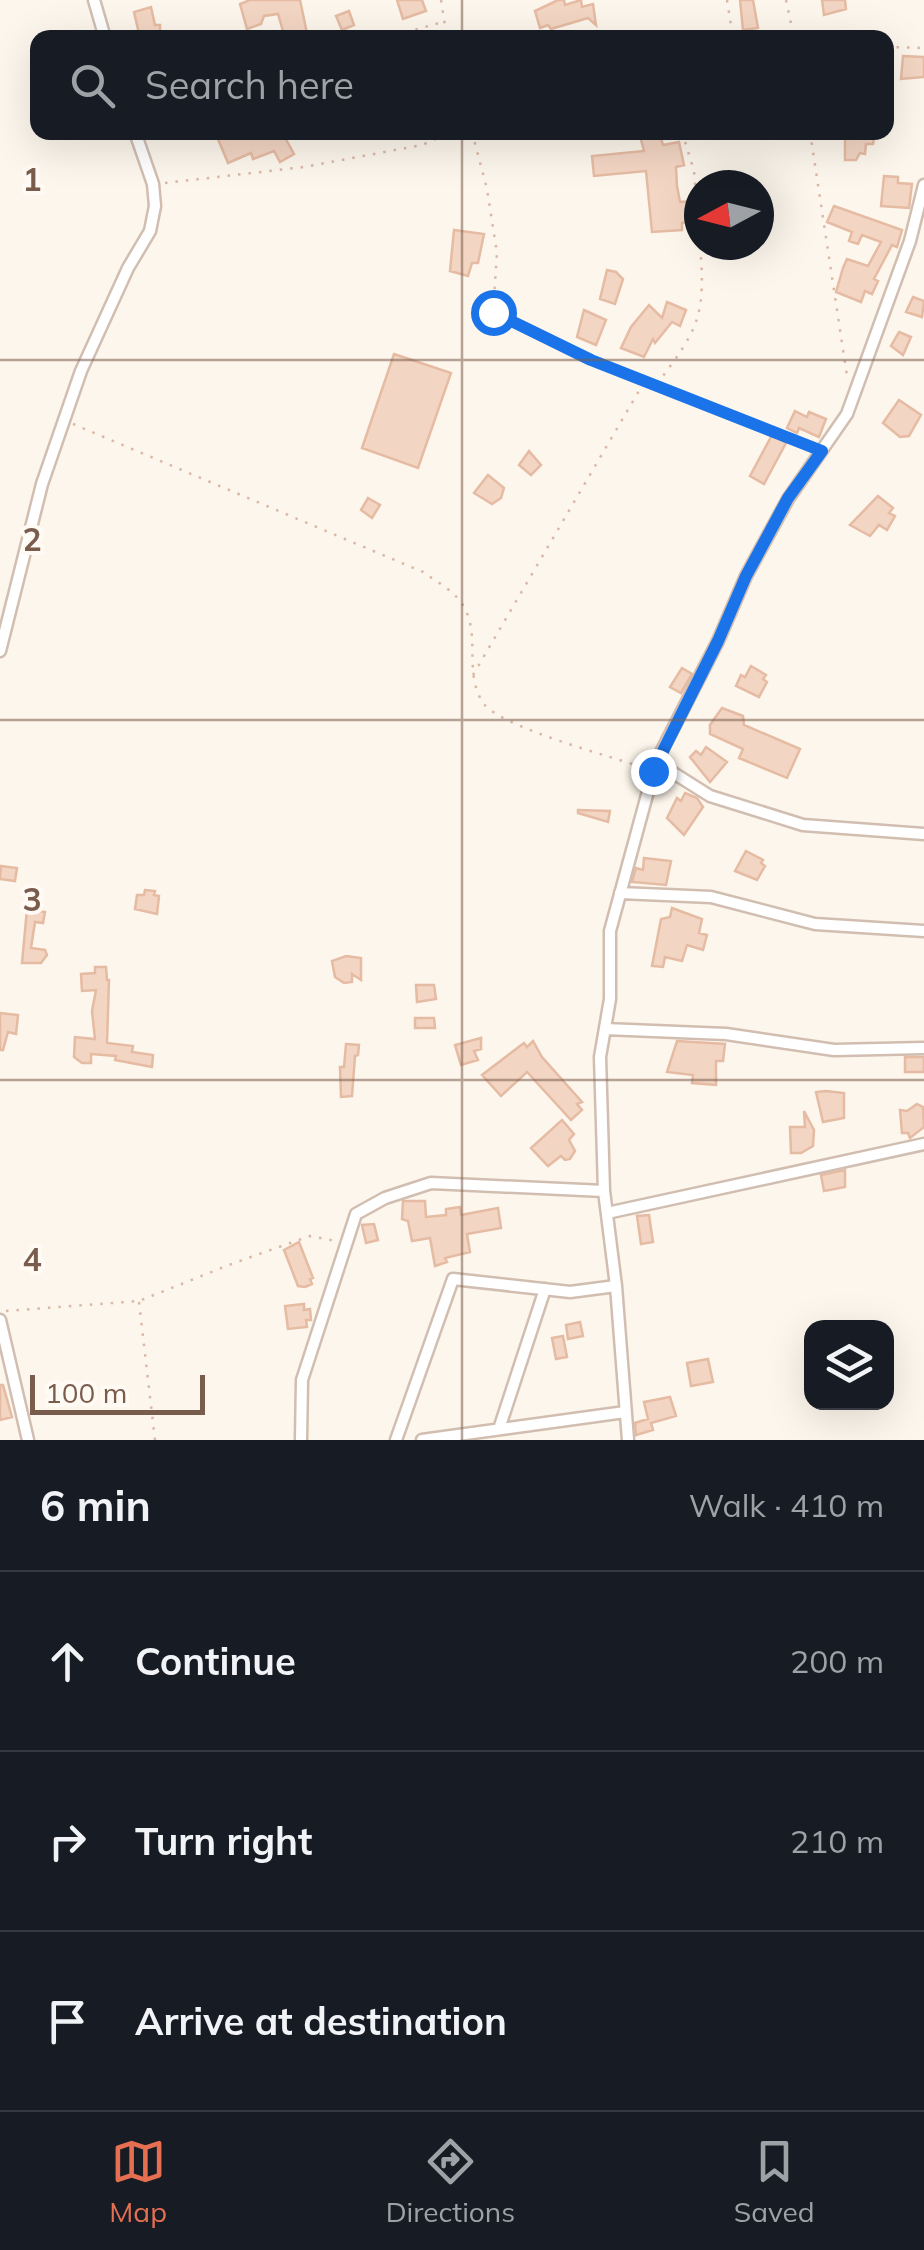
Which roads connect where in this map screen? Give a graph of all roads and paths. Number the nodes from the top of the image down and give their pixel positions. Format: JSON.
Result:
{"nodes":[{"id":1,"x":94,"y":0,"type":"edge"},
{"id":2,"x":441,"y":0,"type":"edge"},
{"id":3,"x":726,"y":0,"type":"edge"},
{"id":4,"x":786,"y":0,"type":"edge"},
{"id":5,"x":443,"y":22,"type":"junction"},
{"id":6,"x":103,"y":30,"type":"edge"},
{"id":7,"x":414,"y":30,"type":"edge"},
{"id":8,"x":444,"y":30,"type":"edge"},
{"id":9,"x":732,"y":30,"type":"edge"},
{"id":10,"x":792,"y":30,"type":"edge"},
{"id":11,"x":894,"y":48,"type":"edge"},
{"id":12,"x":924,"y":48,"type":"edge"},
{"id":13,"x":138,"y":140,"type":"edge"},
{"id":14,"x":434,"y":140,"type":"edge"},
{"id":15,"x":474,"y":140,"type":"edge"},
{"id":16,"x":685,"y":140,"type":"edge"},
{"id":17,"x":811,"y":140,"type":"edge"},
{"id":18,"x":694,"y":170,"type":"edge"},
{"id":19,"x":154,"y":184,"type":"junction"},
{"id":20,"x":924,"y":185,"type":"edge"},
{"id":21,"x":701,"y":260,"type":"edge"},
{"id":22,"x":645,"y":381,"type":"junction"},
{"id":23,"x":656,"y":385,"type":"junction"},
{"id":24,"x":852,"y":397,"type":"junction"},
{"id":25,"x":64,"y":420,"type":"junction"},
{"id":26,"x":822,"y":451,"type":"junction"},
{"id":27,"x":0,"y":651,"type":"edge"},
{"id":28,"x":472,"y":676,"type":"junction"},
{"id":29,"x":654,"y":766,"type":"junction"},
{"id":30,"x":924,"y":834,"type":"edge"},
{"id":31,"x":620,"y":893,"type":"junction"},
{"id":32,"x":924,"y":931,"type":"edge"},
{"id":33,"x":605,"y":1029,"type":"junction"},
{"id":34,"x":924,"y":1048,"type":"edge"},
{"id":35,"x":924,"y":1144,"type":"edge"},
{"id":36,"x":604,"y":1191,"type":"junction"},
{"id":37,"x":607,"y":1213,"type":"junction"},
{"id":38,"x":347,"y":1243,"type":"junction"},
{"id":39,"x":616,"y":1286,"type":"junction"},
{"id":40,"x":544,"y":1289,"type":"junction"},
{"id":41,"x":139,"y":1302,"type":"junction"},
{"id":42,"x":0,"y":1312,"type":"edge"},
{"id":43,"x":0,"y":1320,"type":"edge"},
{"id":44,"x":625,"y":1412,"type":"junction"},
{"id":45,"x":499,"y":1429,"type":"junction"},
{"id":46,"x":28,"y":1440,"type":"edge"},
{"id":47,"x":155,"y":1440,"type":"edge"},
{"id":48,"x":300,"y":1440,"type":"edge"},
{"id":49,"x":396,"y":1440,"type":"edge"},
{"id":50,"x":422,"y":1440,"type":"edge"},
{"id":51,"x":628,"y":1440,"type":"edge"}],
"edges":[{"from":1,"to":6,"type":"street"},
{"from":2,"to":5,"type":"path"},
{"from":3,"to":9,"type":"path"},
{"from":4,"to":10,"type":"path"},
{"from":5,"to":7,"type":"path"},
{"from":5,"to":8,"type":"path"},
{"from":11,"to":12,"type":"path"},
{"from":13,"to":19,"type":"street"},
{"from":14,"to":19,"type":"path"},
{"from":15,"to":22,"type":"path"},
{"from":16,"to":18,"type":"path"},
{"from":17,"to":24,"type":"path"},
{"from":19,"to":25,"type":"street"},
{"from":20,"to":24,"type":"street"},
{"from":21,"to":23,"type":"path"},
{"from":22,"to":23,"type":"path"},
{"from":22,"to":28,"type":"path"},
{"from":23,"to":26,"type":"path"},
{"from":24,"to":26,"type":"street"},
{"from":25,"to":27,"type":"street"},
{"from":25,"to":28,"type":"path"},
{"from":26,"to":29,"type":"street"},
{"from":28,"to":29,"type":"path"},
{"from":29,"to":30,"type":"street"},
{"from":29,"to":31,"type":"street"},
{"from":31,"to":32,"type":"street"},
{"from":31,"to":33,"type":"street"},
{"from":33,"to":34,"type":"street"},
{"from":33,"to":36,"type":"street"},
{"from":35,"to":37,"type":"street"},
{"from":36,"to":37,"type":"street"},
{"from":36,"to":38,"type":"street"},
{"from":37,"to":39,"type":"street"},
{"from":38,"to":41,"type":"path"},
{"from":38,"to":48,"type":"street"},
{"from":39,"to":40,"type":"street"},
{"from":39,"to":44,"type":"street"},
{"from":40,"to":45,"type":"street"},
{"from":40,"to":49,"type":"street"},
{"from":41,"to":42,"type":"path"},
{"from":41,"to":47,"type":"path"},
{"from":43,"to":46,"type":"street"},
{"from":44,"to":45,"type":"street"},
{"from":44,"to":51,"type":"street"},
{"from":45,"to":50,"type":"street"}]}
